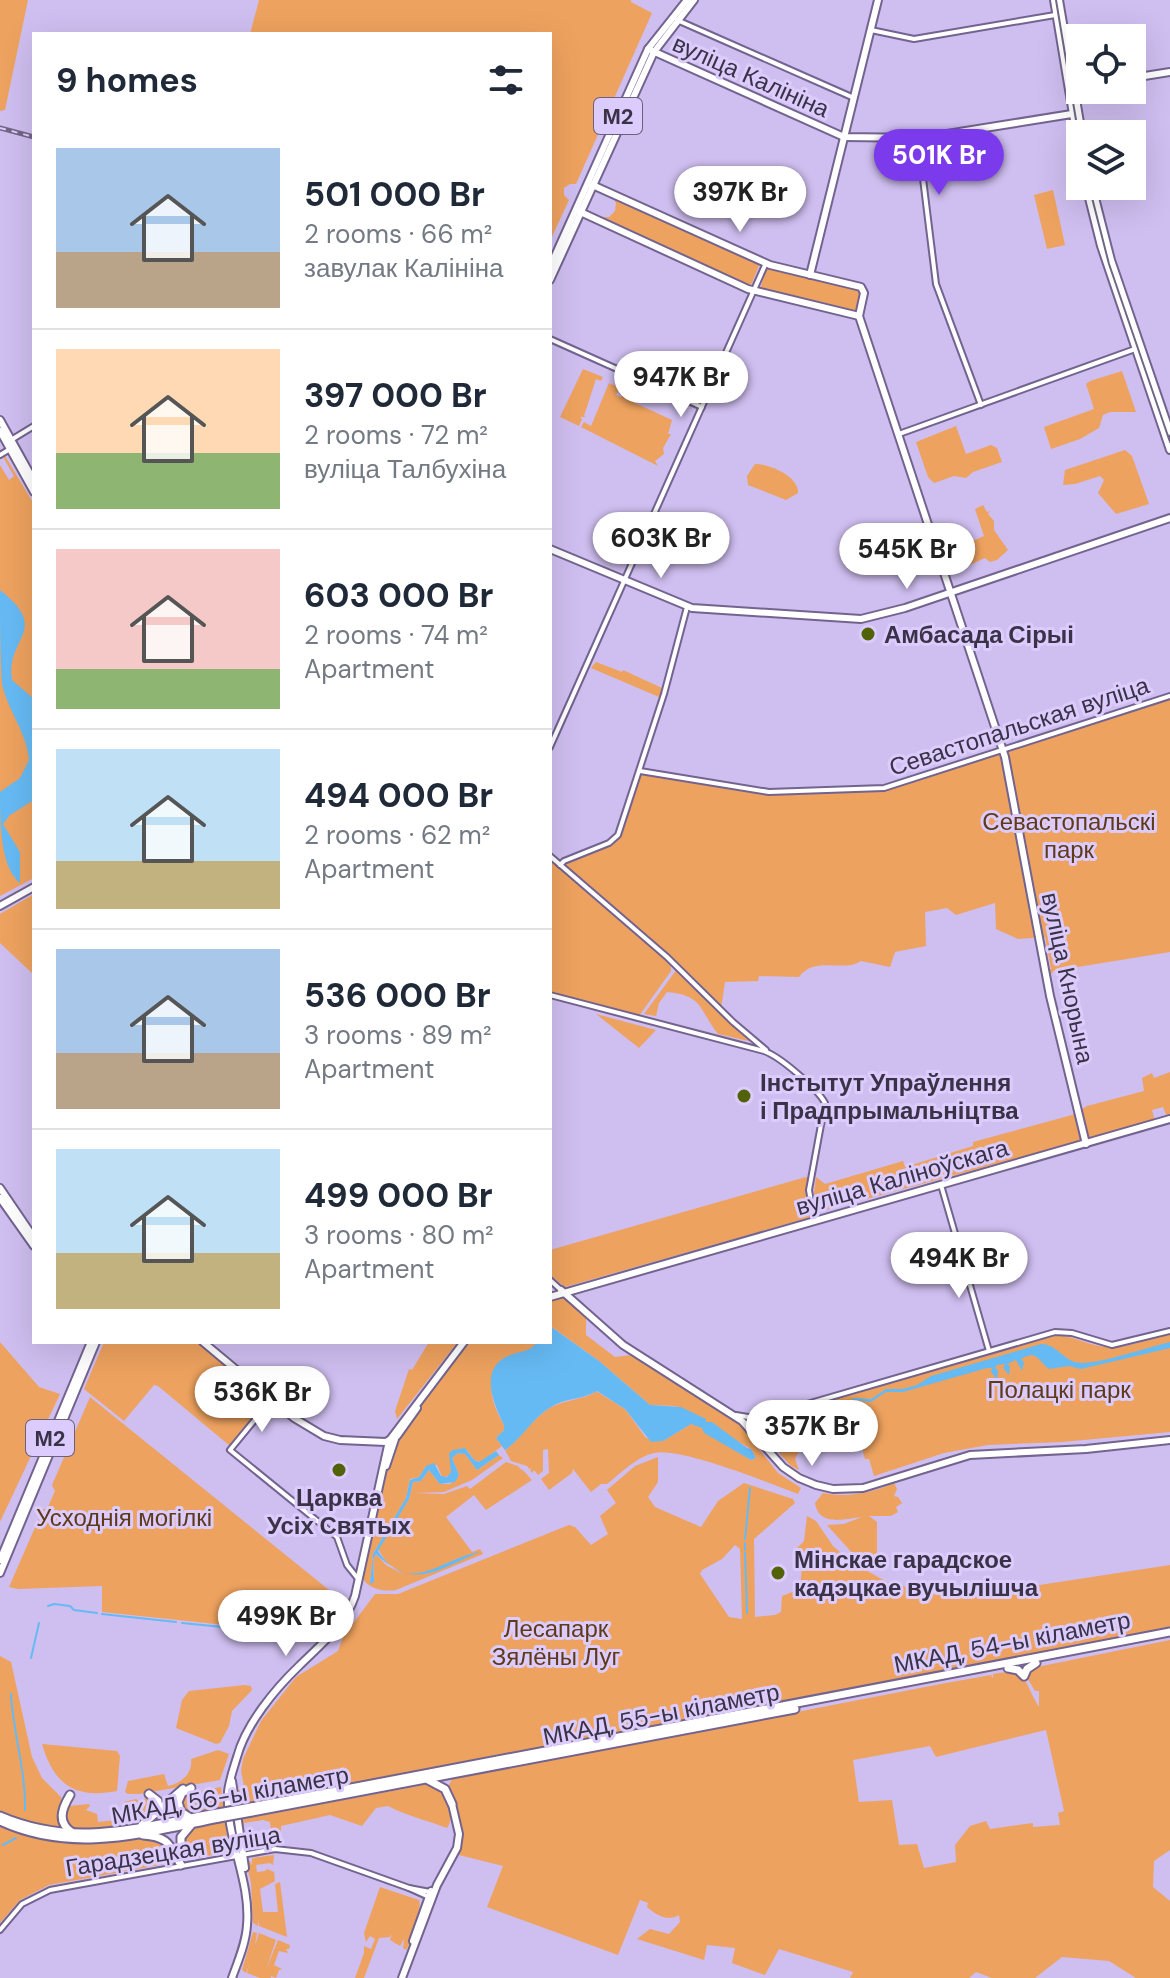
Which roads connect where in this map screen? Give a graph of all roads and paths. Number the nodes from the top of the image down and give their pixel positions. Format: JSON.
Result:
{"nodes":[{"id":1,"x":687,"y":0,"type":"edge"},
{"id":2,"x":694,"y":0,"type":"edge"},
{"id":3,"x":878,"y":0,"type":"edge"},
{"id":4,"x":1056,"y":0,"type":"edge"},
{"id":5,"x":1059,"y":14,"type":"junction"},
{"id":6,"x":677,"y":20,"type":"junction"},
{"id":7,"x":871,"y":30,"type":"junction"},
{"id":8,"x":1066,"y":49,"type":"edge"},
{"id":9,"x":651,"y":51,"type":"junction"},
{"id":10,"x":1170,"y":72,"type":"edge"},
{"id":11,"x":1146,"y":76,"type":"edge"},
{"id":12,"x":854,"y":98,"type":"junction"},
{"id":13,"x":1075,"y":104,"type":"edge"},
{"id":14,"x":1075,"y":113,"type":"junction"},
{"id":15,"x":1076,"y":120,"type":"edge"},
{"id":16,"x":1077,"y":120,"type":"edge"},
{"id":17,"x":844,"y":137,"type":"junction"},
{"id":18,"x":918,"y":138,"type":"junction"},
{"id":19,"x":590,"y":184,"type":"junction"},
{"id":20,"x":1092,"y":200,"type":"edge"},
{"id":21,"x":1093,"y":200,"type":"edge"},
{"id":22,"x":578,"y":211,"type":"junction"},
{"id":23,"x":552,"y":263,"type":"edge"},
{"id":24,"x":766,"y":263,"type":"junction"},
{"id":25,"x":552,"y":275,"type":"edge"},
{"id":26,"x":810,"y":275,"type":"junction"},
{"id":27,"x":754,"y":290,"type":"junction"},
{"id":28,"x":859,"y":316,"type":"junction"},
{"id":29,"x":552,"y":340,"type":"edge"},
{"id":30,"x":1135,"y":349,"type":"junction"},
{"id":31,"x":981,"y":405,"type":"junction"},
{"id":32,"x":702,"y":407,"type":"junction"},
{"id":33,"x":0,"y":420,"type":"edge"},
{"id":34,"x":32,"y":427,"type":"edge"},
{"id":35,"x":0,"y":431,"type":"edge"},
{"id":36,"x":1170,"y":432,"type":"edge"},
{"id":37,"x":899,"y":434,"type":"junction"},
{"id":38,"x":11,"y":440,"type":"junction"},
{"id":39,"x":10,"y":449,"type":"junction"},
{"id":40,"x":1170,"y":450,"type":"edge"},
{"id":41,"x":0,"y":455,"type":"edge"},
{"id":42,"x":32,"y":477,"type":"edge"},
{"id":43,"x":32,"y":488,"type":"edge"},
{"id":44,"x":1170,"y":518,"type":"edge"},
{"id":45,"x":552,"y":550,"type":"edge"},
{"id":46,"x":624,"y":580,"type":"junction"},
{"id":47,"x":951,"y":591,"type":"junction"},
{"id":48,"x":687,"y":607,"type":"junction"},
{"id":49,"x":1170,"y":696,"type":"edge"},
{"id":50,"x":552,"y":742,"type":"edge"},
{"id":51,"x":1003,"y":750,"type":"junction"},
{"id":52,"x":640,"y":771,"type":"junction"},
{"id":53,"x":552,"y":858,"type":"edge"},
{"id":54,"x":560,"y":865,"type":"junction"},
{"id":55,"x":32,"y":888,"type":"edge"},
{"id":56,"x":0,"y":906,"type":"edge"},
{"id":57,"x":552,"y":995,"type":"edge"},
{"id":58,"x":755,"y":1045,"type":"junction"},
{"id":59,"x":1170,"y":1119,"type":"edge"},
{"id":60,"x":1086,"y":1144,"type":"junction"},
{"id":61,"x":941,"y":1185,"type":"junction"},
{"id":62,"x":0,"y":1188,"type":"edge"},
{"id":63,"x":0,"y":1198,"type":"edge"},
{"id":64,"x":814,"y":1220,"type":"junction"},
{"id":65,"x":32,"y":1235,"type":"edge"},
{"id":66,"x":32,"y":1243,"type":"edge"},
{"id":67,"x":644,"y":1268,"type":"junction"},
{"id":68,"x":552,"y":1282,"type":"edge"},
{"id":69,"x":578,"y":1288,"type":"junction"},
{"id":70,"x":562,"y":1291,"type":"junction"},
{"id":71,"x":552,"y":1294,"type":"edge"},
{"id":72,"x":581,"y":1309,"type":"junction"},
{"id":73,"x":1170,"y":1331,"type":"edge"},
{"id":74,"x":94,"y":1344,"type":"edge"},
{"id":75,"x":94,"y":1344,"type":"edge"},
{"id":76,"x":205,"y":1344,"type":"edge"},
{"id":77,"x":464,"y":1344,"type":"edge"},
{"id":78,"x":465,"y":1344,"type":"edge"},
{"id":79,"x":989,"y":1351,"type":"junction"},
{"id":80,"x":272,"y":1399,"type":"junction"},
{"id":81,"x":734,"y":1414,"type":"junction"},
{"id":82,"x":762,"y":1416,"type":"junction"},
{"id":83,"x":755,"y":1435,"type":"junction"},
{"id":84,"x":397,"y":1436,"type":"junction"},
{"id":85,"x":1170,"y":1440,"type":"edge"},
{"id":86,"x":385,"y":1446,"type":"junction"},
{"id":87,"x":0,"y":1560,"type":"edge"},
{"id":88,"x":0,"y":1573,"type":"edge"},
{"id":89,"x":359,"y":1580,"type":"junction"},
{"id":90,"x":1170,"y":1634,"type":"edge"},
{"id":91,"x":861,"y":1693,"type":"junction"},
{"id":92,"x":468,"y":1769,"type":"junction"},
{"id":93,"x":457,"y":1773,"type":"junction"},
{"id":94,"x":426,"y":1779,"type":"junction"},
{"id":95,"x":149,"y":1794,"type":"dead end"},
{"id":96,"x":70,"y":1795,"type":"dead end"},
{"id":97,"x":452,"y":1804,"type":"junction"},
{"id":98,"x":252,"y":1810,"type":"junction"},
{"id":99,"x":158,"y":1813,"type":"junction"},
{"id":100,"x":0,"y":1819,"type":"edge"},
{"id":101,"x":193,"y":1820,"type":"junction"},
{"id":102,"x":137,"y":1828,"type":"junction"},
{"id":103,"x":75,"y":1834,"type":"junction"},
{"id":104,"x":126,"y":1835,"type":"junction"},
{"id":105,"x":240,"y":1854,"type":"junction"},
{"id":106,"x":181,"y":1865,"type":"junction"},
{"id":107,"x":430,"y":1895,"type":"junction"},
{"id":108,"x":0,"y":1930,"type":"edge"},
{"id":109,"x":235,"y":1975,"type":"edge"},
{"id":110,"x":401,"y":1978,"type":"edge"}],
"edges":[{"from":1,"to":9,"type":"main road","number":"М2"},
{"from":2,"to":6,"type":"main road","number":"М2"},
{"from":3,"to":7,"type":"main road"},
{"from":4,"to":5,"type":"main road"},
{"from":5,"to":7,"type":"street"},
{"from":5,"to":8,"type":"main road"},
{"from":6,"to":9,"type":"main road","number":"М2"},
{"from":6,"to":12,"type":"street"},
{"from":7,"to":12,"type":"main road"},
{"from":9,"to":17,"type":"main road","name":"вуліца Калініна"},
{"from":9,"to":19,"type":"main road","number":"М2"},
{"from":10,"to":11,"type":"main road"},
{"from":12,"to":17,"type":"main road"},
{"from":13,"to":14,"type":"main road"},
{"from":14,"to":15,"type":"main road"},
{"from":14,"to":16,"type":"main road"},
{"from":14,"to":18,"type":"main road","name":"вуліца Калініна"},
{"from":17,"to":18,"type":"main road","name":"вуліца Калініна"},
{"from":17,"to":26,"type":"main road"},
{"from":18,"to":31,"type":"street"},
{"from":19,"to":22,"type":"main road","number":"М2"},
{"from":19,"to":24,"type":"main road"},
{"from":20,"to":30,"type":"main road"},
{"from":21,"to":36,"type":"main road"},
{"from":22,"to":23,"type":"main road","number":"М2"},
{"from":22,"to":25,"type":"main road","number":"М2"},
{"from":22,"to":27,"type":"main road"},
{"from":24,"to":26,"type":"main road"},
{"from":24,"to":27,"type":"street"},
{"from":26,"to":28,"type":"main road","name":"вуліца Кнорына"},
{"from":27,"to":28,"type":"main road"},
{"from":27,"to":32,"type":"street"},
{"from":28,"to":37,"type":"main road","name":"вуліца Кнорына"},
{"from":29,"to":32,"type":"street"},
{"from":30,"to":31,"type":"street"},
{"from":30,"to":40,"type":"main road"},
{"from":31,"to":37,"type":"street"},
{"from":32,"to":46,"type":"street"},
{"from":33,"to":38,"type":"main road"},
{"from":34,"to":38,"type":"street"},
{"from":35,"to":39,"type":"main road"},
{"from":37,"to":47,"type":"main road","name":"вуліца Кнорына"},
{"from":38,"to":39,"type":"street"},
{"from":38,"to":42,"type":"main road"},
{"from":39,"to":41,"type":"street"},
{"from":39,"to":43,"type":"main road"},
{"from":44,"to":47,"type":"main road"},
{"from":45,"to":46,"type":"main road"},
{"from":46,"to":48,"type":"main road"},
{"from":46,"to":50,"type":"street"},
{"from":47,"to":48,"type":"main road"},
{"from":47,"to":51,"type":"main road","name":"вуліца Кнорына"},
{"from":48,"to":52,"type":"street"},
{"from":49,"to":51,"type":"street","name":"Севастопальская вуліца"},
{"from":51,"to":52,"type":"street","name":"Севастопальская вуліца"},
{"from":51,"to":60,"type":"main road","name":"вуліца Кнорына"},
{"from":52,"to":54,"type":"street"},
{"from":53,"to":54,"type":"street"},
{"from":54,"to":58,"type":"street"},
{"from":55,"to":56,"type":"main road"},
{"from":57,"to":58,"type":"street"},
{"from":58,"to":64,"type":"street"},
{"from":59,"to":60,"type":"main road","name":"вуліца Каліноўскага"},
{"from":60,"to":61,"type":"main road","name":"вуліца Каліноўскага"},
{"from":61,"to":64,"type":"main road","name":"вуліца Каліноўскага"},
{"from":61,"to":79,"type":"street"},
{"from":62,"to":65,"type":"main road"},
{"from":63,"to":66,"type":"main road"},
{"from":64,"to":67,"type":"main road","name":"вуліца Каліноўскага"},
{"from":67,"to":69,"type":"main road","name":"вуліца Каліноўскага"},
{"from":67,"to":70,"type":"main road","name":"вуліца Каліноўскага"},
{"from":68,"to":70,"type":"street"},
{"from":69,"to":70,"type":"main road","name":"вуліца Каліноўскага"},
{"from":69,"to":72,"type":"main road"},
{"from":70,"to":71,"type":"main road","name":"вуліца Каліноўскага"},
{"from":70,"to":72,"type":"main road"},
{"from":72,"to":81,"type":"main road"},
{"from":73,"to":79,"type":"street"},
{"from":74,"to":87,"type":"main road","number":"М2"},
{"from":75,"to":88,"type":"main road","number":"М2"},
{"from":76,"to":80,"type":"main road"},
{"from":77,"to":86,"type":"main road"},
{"from":78,"to":84,"type":"main road"},
{"from":79,"to":82,"type":"street"},
{"from":80,"to":86,"type":"main road"},
{"from":80,"to":89,"type":"street"},
{"from":81,"to":82,"type":"street"},
{"from":81,"to":83,"type":"main road"},
{"from":82,"to":83,"type":"main road"},
{"from":83,"to":85,"type":"main road"},
{"from":84,"to":86,"type":"main road"},
{"from":84,"to":86,"type":"main road"},
{"from":86,"to":89,"type":"main road"},
{"from":89,"to":105,"type":"main road"},
{"from":90,"to":91,"type":"highway","name":"МКАД, 54-ы кіламетр"},
{"from":90,"to":91,"type":"highway","name":"МКАД, 54-ы кіламетр"},
{"from":91,"to":92,"type":"highway","name":"МКАД, 55-ы кіламетр"},
{"from":92,"to":93,"type":"highway","name":"МКАД, 56-ы кіламетр"},
{"from":92,"to":98,"type":"highway","name":"МКАД, 56-ы кіламетр"},
{"from":93,"to":94,"type":"highway","name":"МКАД, 56-ы кіламетр"},
{"from":93,"to":97,"type":"highway"},
{"from":94,"to":97,"type":"highway"},
{"from":94,"to":98,"type":"highway","name":"МКАД, 56-ы кіламетр"},
{"from":95,"to":99,"type":"highway"},
{"from":96,"to":103,"type":"highway"},
{"from":97,"to":107,"type":"main road"},
{"from":98,"to":101,"type":"highway","name":"МКАД, 56-ы кіламетр","bridge":true},
{"from":99,"to":101,"type":"highway"},
{"from":99,"to":102,"type":"highway"},
{"from":100,"to":103,"type":"highway","name":"МКАД, 56-ы кіламетр"},
{"from":100,"to":104,"type":"highway","name":"МКАД, 56-ы кіламетр"},
{"from":101,"to":102,"type":"highway","name":"МКАД, 56-ы кіламетр"},
{"from":101,"to":104,"type":"highway","name":"МКАД, 56-ы кіламетр"},
{"from":101,"to":106,"type":"highway"},
{"from":102,"to":103,"type":"highway","name":"МКАД, 56-ы кіламетр"},
{"from":104,"to":106,"type":"highway"},
{"from":105,"to":106,"type":"street","name":"Гарадзецкая вуліца"},
{"from":105,"to":107,"type":"street","name":"Гарадзецкая вуліца"},
{"from":105,"to":109,"type":"main road"},
{"from":106,"to":108,"type":"street","name":"Гарадзецкая вуліца"},
{"from":107,"to":110,"type":"main road"}]}
